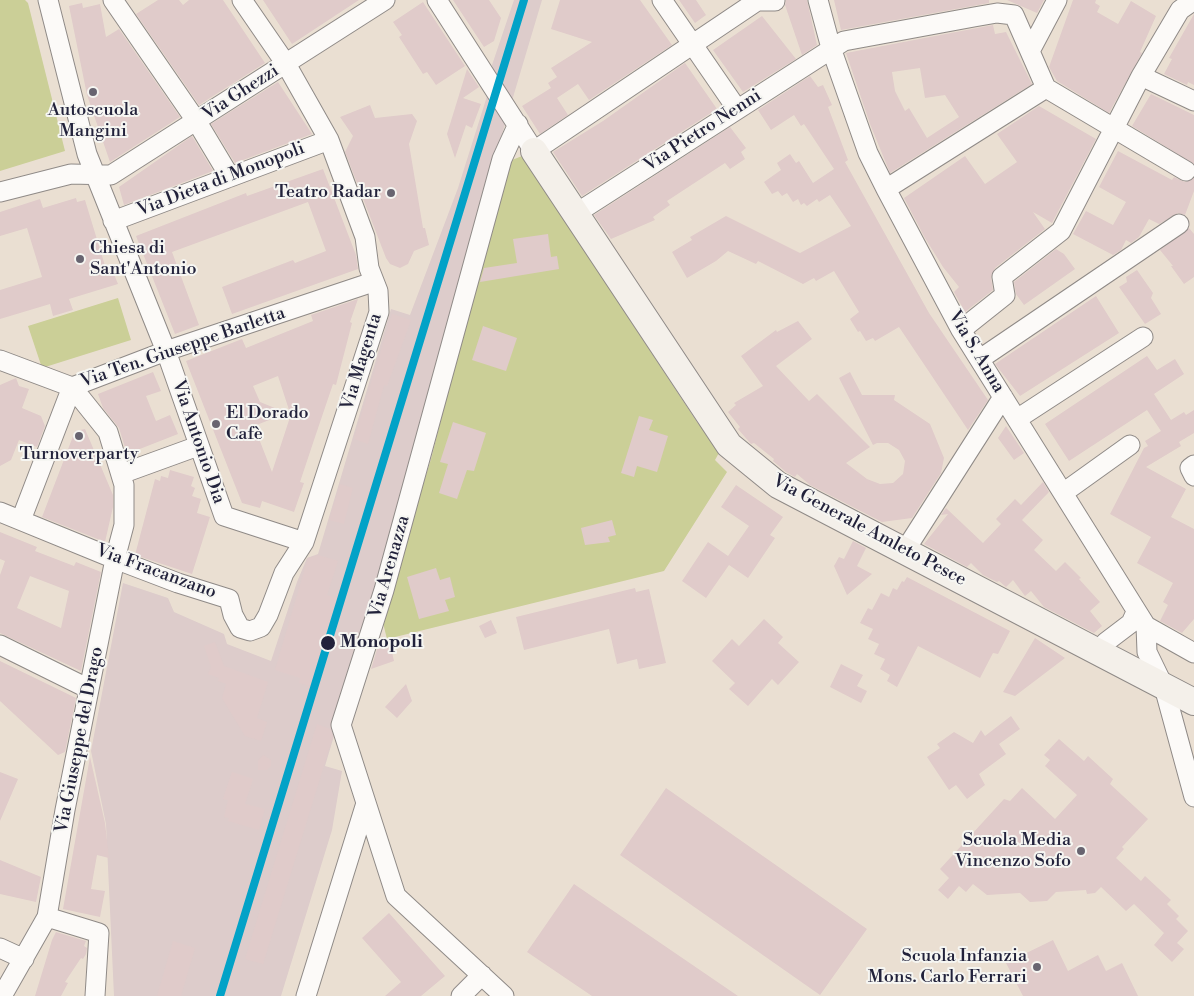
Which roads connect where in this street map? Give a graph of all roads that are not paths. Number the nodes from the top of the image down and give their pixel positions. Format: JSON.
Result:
{"nodes":[{"id":1,"x":48,"y":0,"type":"edge"},
{"id":2,"x":242,"y":0,"type":"edge"},
{"id":3,"x":385,"y":0,"type":"edge"},
{"id":4,"x":436,"y":0,"type":"edge"},
{"id":5,"x":662,"y":0,"type":"edge"},
{"id":6,"x":818,"y":0,"type":"edge"},
{"id":7,"x":1057,"y":0,"type":"edge"},
{"id":8,"x":1194,"y":0,"type":"edge"},
{"id":9,"x":775,"y":1,"type":"dead end"},
{"id":10,"x":120,"y":3,"type":"edge"},
{"id":11,"x":692,"y":44,"type":"junction"},
{"id":12,"x":831,"y":48,"type":"junction"},
{"id":13,"x":1030,"y":50,"type":"junction"},
{"id":14,"x":286,"y":64,"type":"junction"},
{"id":15,"x":1141,"y":76,"type":"junction"},
{"id":16,"x":1046,"y":88,"type":"junction"},
{"id":17,"x":1194,"y":101,"type":"edge"},
{"id":18,"x":737,"y":109,"type":"junction"},
{"id":19,"x":197,"y":122,"type":"junction"},
{"id":20,"x":518,"y":124,"type":"junction"},
{"id":21,"x":1114,"y":126,"type":"junction"},
{"id":22,"x":329,"y":140,"type":"junction"},
{"id":23,"x":534,"y":150,"type":"junction"},
{"id":24,"x":1186,"y":171,"type":"dead end"},
{"id":25,"x":94,"y":174,"type":"junction"},
{"id":26,"x":230,"y":177,"type":"junction"},
{"id":27,"x":886,"y":189,"type":"junction"},
{"id":28,"x":0,"y":192,"type":"edge"},
{"id":29,"x":575,"y":214,"type":"junction"},
{"id":30,"x":113,"y":221,"type":"junction"},
{"id":31,"x":1179,"y":224,"type":"dead end"},
{"id":32,"x":373,"y":282,"type":"junction"},
{"id":33,"x":962,"y":330,"type":"junction"},
{"id":34,"x":1143,"y":337,"type":"dead end"},
{"id":35,"x":166,"y":351,"type":"junction"},
{"id":36,"x":980,"y":359,"type":"junction"},
{"id":37,"x":0,"y":360,"type":"edge"},
{"id":38,"x":72,"y":387,"type":"junction"},
{"id":39,"x":1003,"y":397,"type":"junction"},
{"id":40,"x":1017,"y":419,"type":"junction"},
{"id":41,"x":1130,"y":445,"type":"dead end"},
{"id":42,"x":198,"y":446,"type":"junction"},
{"id":43,"x":1194,"y":465,"type":"edge"},
{"id":44,"x":121,"y":474,"type":"junction"},
{"id":45,"x":1194,"y":476,"type":"edge"},
{"id":46,"x":1063,"y":493,"type":"junction"},
{"id":47,"x":0,"y":512,"type":"edge"},
{"id":48,"x":21,"y":520,"type":"junction"},
{"id":49,"x":304,"y":542,"type":"junction"},
{"id":50,"x":904,"y":552,"type":"junction"},
{"id":51,"x":115,"y":559,"type":"junction"},
{"id":52,"x":1141,"y":620,"type":"junction"},
{"id":53,"x":0,"y":645,"type":"edge"},
{"id":54,"x":1098,"y":652,"type":"junction"},
{"id":55,"x":1194,"y":653,"type":"edge"},
{"id":56,"x":1164,"y":687,"type":"junction"},
{"id":57,"x":89,"y":688,"type":"junction"},
{"id":58,"x":1194,"y":702,"type":"edge"},
{"id":59,"x":1194,"y":797,"type":"edge"},
{"id":60,"x":366,"y":803,"type":"junction"},
{"id":61,"x":47,"y":917,"type":"junction"},
{"id":62,"x":0,"y":948,"type":"edge"},
{"id":63,"x":24,"y":959,"type":"junction"},
{"id":64,"x":482,"y":975,"type":"junction"},
{"id":65,"x":2,"y":996,"type":"edge"},
{"id":66,"x":95,"y":996,"type":"edge"},
{"id":67,"x":306,"y":996,"type":"edge"},
{"id":68,"x":461,"y":996,"type":"edge"},
{"id":69,"x":504,"y":996,"type":"edge"}],
"edges":[{"from":1,"to":25,"type":"street","name":"Via Antonio Dia"},
{"from":2,"to":14,"type":"street","name":"Via Magenta"},
{"from":3,"to":14,"type":"street","name":"Via Ghezzi"},
{"from":4,"to":20,"type":"street"},
{"from":5,"to":11,"type":"street"},
{"from":6,"to":12,"type":"street","name":"Via S. Anna"},
{"from":7,"to":13,"type":"street"},
{"from":8,"to":15,"type":"street"},
{"from":9,"to":11,"type":"street"},
{"from":10,"to":19,"type":"street"},
{"from":11,"to":18,"type":"street"},
{"from":11,"to":23,"type":"street"},
{"from":12,"to":13,"type":"street","name":"Via Pietro Nenni"},
{"from":12,"to":18,"type":"street","name":"Via Pietro Nenni"},
{"from":12,"to":27,"type":"street","name":"Via S. Anna"},
{"from":13,"to":16,"type":"street"},
{"from":14,"to":19,"type":"street","name":"Via Ghezzi"},
{"from":14,"to":22,"type":"street","name":"Via Magenta"},
{"from":15,"to":17,"type":"street"},
{"from":15,"to":21,"type":"street"},
{"from":16,"to":21,"type":"street"},
{"from":16,"to":27,"type":"street"},
{"from":18,"to":29,"type":"street","name":"Via Pietro Nenni"},
{"from":19,"to":25,"type":"street","name":"Via Ghezzi"},
{"from":19,"to":26,"type":"street"},
{"from":20,"to":23,"type":"street"},
{"from":20,"to":60,"type":"street","name":"Via Arenazza"},
{"from":21,"to":24,"type":"street"},
{"from":21,"to":33,"type":"street"},
{"from":22,"to":26,"type":"street","name":"Via Dieta di Monopoli"},
{"from":22,"to":32,"type":"street","name":"Via Magenta"},
{"from":23,"to":29,"type":"street","name":"Via Generale Amleto Pesce"},
{"from":25,"to":28,"type":"street","name":"Via Ghezzi"},
{"from":25,"to":30,"type":"street","name":"Via Antonio Dia"},
{"from":26,"to":30,"type":"street","name":"Via Dieta di Monopoli"},
{"from":27,"to":33,"type":"street","name":"Via S. Anna"},
{"from":29,"to":50,"type":"street","name":"Via Generale Amleto Pesce"},
{"from":30,"to":35,"type":"street","name":"Via Antonio Dia"},
{"from":31,"to":36,"type":"street"},
{"from":32,"to":35,"type":"street","name":"Via Ten. Giuseppe Barletta"},
{"from":32,"to":49,"type":"street","name":"Via Magenta"},
{"from":33,"to":36,"type":"street","name":"Via S. Anna"},
{"from":34,"to":40,"type":"street"},
{"from":35,"to":38,"type":"street","name":"Via Ten. Giuseppe Barletta"},
{"from":35,"to":42,"type":"street","name":"Via Antonio Dia"},
{"from":36,"to":39,"type":"street","name":"Via S. Anna"},
{"from":37,"to":38,"type":"street"},
{"from":38,"to":44,"type":"street","name":"Via Giuseppe del Drago"},
{"from":38,"to":48,"type":"street","name":"Via Ten. Giuseppe Barletta"},
{"from":39,"to":40,"type":"street","name":"Via S. Anna"},
{"from":39,"to":50,"type":"street"},
{"from":40,"to":46,"type":"street","name":"Via S. Anna"},
{"from":41,"to":46,"type":"street"},
{"from":42,"to":44,"type":"street"},
{"from":42,"to":49,"type":"street","name":"Via Antonio Dia"},
{"from":43,"to":45,"type":"street"},
{"from":44,"to":51,"type":"street","name":"Via Giuseppe del Drago"},
{"from":46,"to":52,"type":"street","name":"Via S. Anna"},
{"from":47,"to":48,"type":"street","name":"Via Fracanzano"},
{"from":48,"to":51,"type":"street","name":"Via Fracanzano"},
{"from":49,"to":51,"type":"street","name":"Via Fracanzano"},
{"from":50,"to":54,"type":"street","name":"Via Generale Amleto Pesce"},
{"from":51,"to":57,"type":"street","name":"Via Giuseppe del Drago"},
{"from":52,"to":54,"type":"street"},
{"from":52,"to":55,"type":"street"},
{"from":52,"to":56,"type":"street","name":"Via S. Anna"},
{"from":53,"to":57,"type":"street"},
{"from":54,"to":56,"type":"street","name":"Via Generale Amleto Pesce"},
{"from":56,"to":58,"type":"street","name":"Via Generale Amleto Pesce"},
{"from":56,"to":59,"type":"street","name":"Via S. Anna"},
{"from":57,"to":61,"type":"street","name":"Via Giuseppe del Drago"},
{"from":60,"to":64,"type":"street","name":"Via Arenazza"},
{"from":60,"to":67,"type":"street"},
{"from":61,"to":63,"type":"street","name":"Via Giuseppe del Drago"},
{"from":61,"to":66,"type":"street"},
{"from":62,"to":63,"type":"street"},
{"from":63,"to":65,"type":"street","name":"Via Giuseppe del Drago"},
{"from":64,"to":68,"type":"street"},
{"from":64,"to":69,"type":"street","name":"Via Arenazza"}]}
